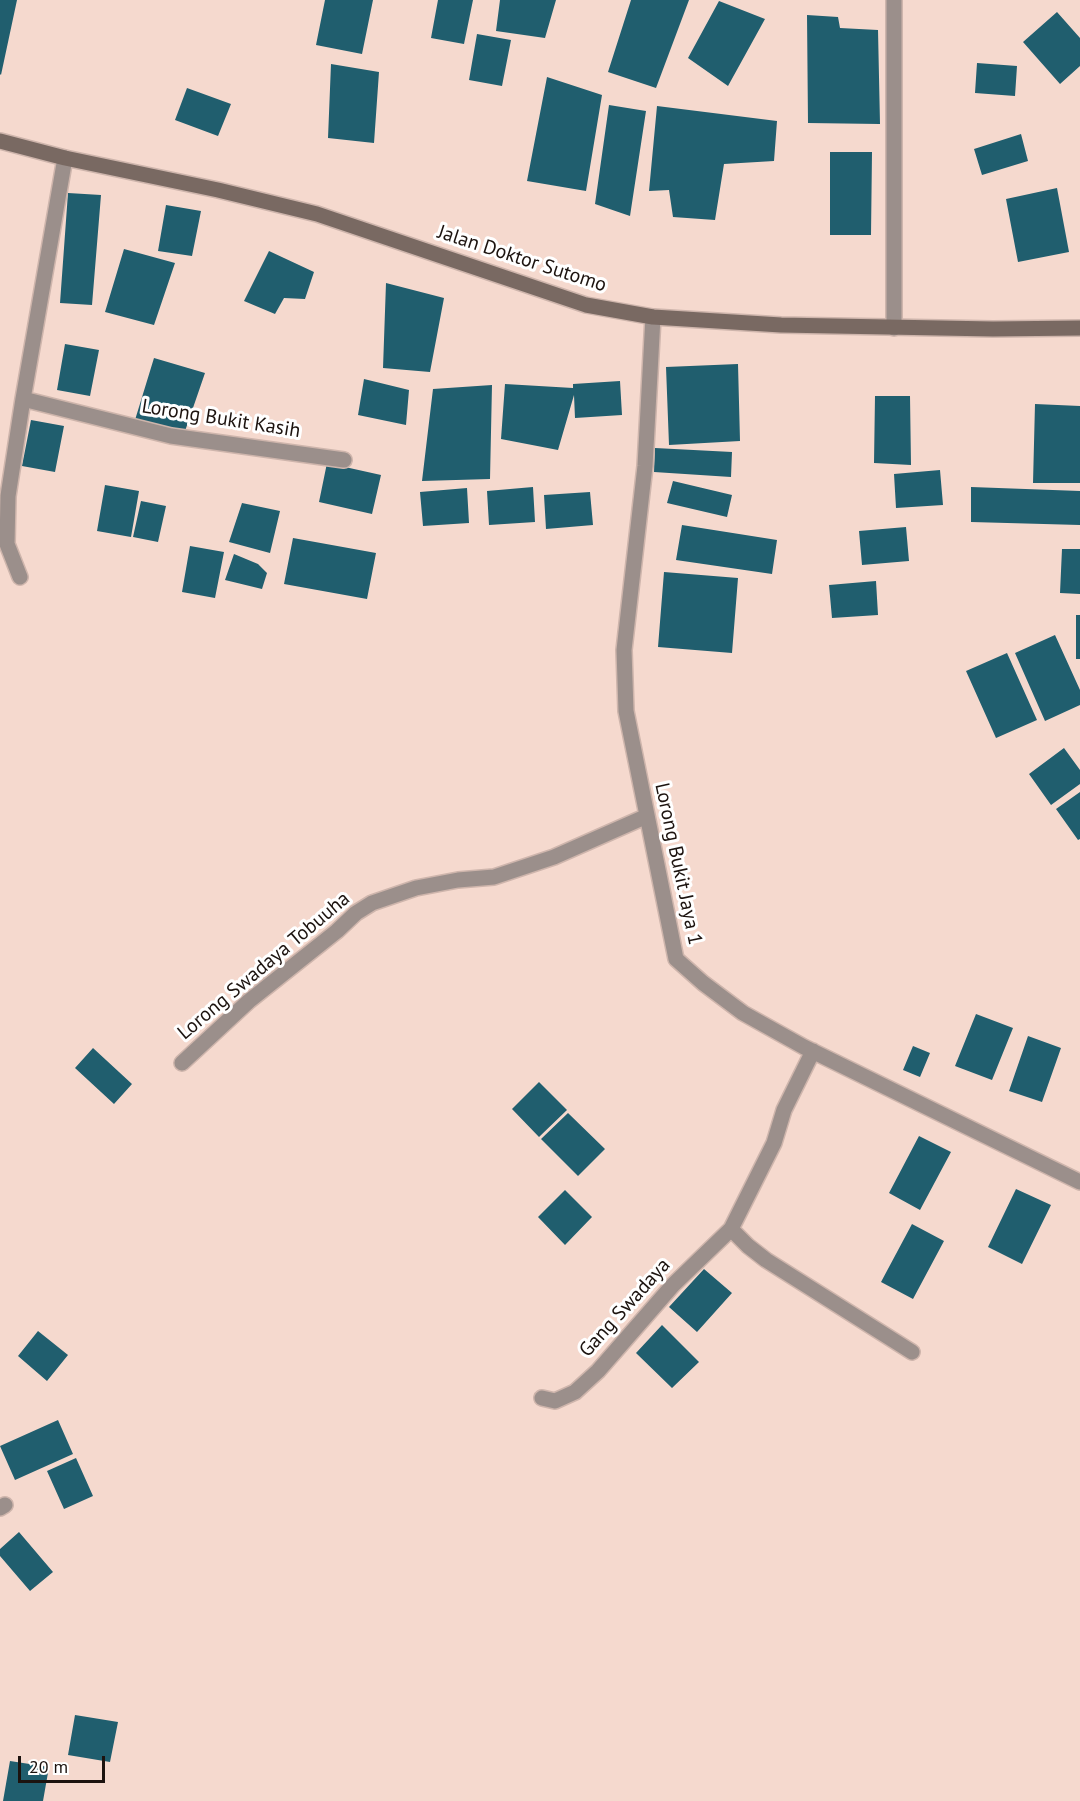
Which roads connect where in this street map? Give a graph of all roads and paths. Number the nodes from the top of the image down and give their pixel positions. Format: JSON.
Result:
{"nodes":[{"id":1,"x":894,"y":0,"type":"edge"},
{"id":2,"x":0,"y":141,"type":"edge"},
{"id":3,"x":65,"y":158,"type":"junction"},
{"id":4,"x":653,"y":317,"type":"junction"},
{"id":5,"x":894,"y":328,"type":"junction"},
{"id":6,"x":1080,"y":328,"type":"edge"},
{"id":7,"x":23,"y":399,"type":"junction"},
{"id":8,"x":344,"y":460,"type":"dead end"},
{"id":9,"x":20,"y":577,"type":"dead end"},
{"id":10,"x":647,"y":816,"type":"junction"},
{"id":11,"x":813,"y":1052,"type":"junction"},
{"id":12,"x":182,"y":1063,"type":"dead end"},
{"id":13,"x":1080,"y":1182,"type":"edge"},
{"id":14,"x":731,"y":1229,"type":"junction"},
{"id":15,"x":912,"y":1352,"type":"dead end"},
{"id":16,"x":542,"y":1398,"type":"dead end"}],
"edges":[{"from":1,"to":5,"type":"street"},
{"from":2,"to":3,"type":"street","name":"Jalan Doktor Sutomo"},
{"from":3,"to":4,"type":"street","name":"Jalan Doktor Sutomo"},
{"from":3,"to":7,"type":"street"},
{"from":4,"to":5,"type":"street","name":"Jalan Doktor Sutomo"},
{"from":4,"to":10,"type":"street","name":"Lorong Bukit Jaya 1"},
{"from":5,"to":6,"type":"street","name":"Jalan Doktor Sutomo"},
{"from":7,"to":8,"type":"street","name":"Lorong Bukit Kasih"},
{"from":7,"to":9,"type":"street"},
{"from":10,"to":11,"type":"street","name":"Lorong Bukit Jaya 1"},
{"from":10,"to":12,"type":"street","name":"Lorong Swadaya Tobuuha"},
{"from":11,"to":13,"type":"street","name":"Lorong Bukit Jaya 1"},
{"from":11,"to":14,"type":"street","name":"Gang Swadaya"},
{"from":14,"to":15,"type":"street"},
{"from":14,"to":16,"type":"street","name":"Gang Swadaya"}]}
